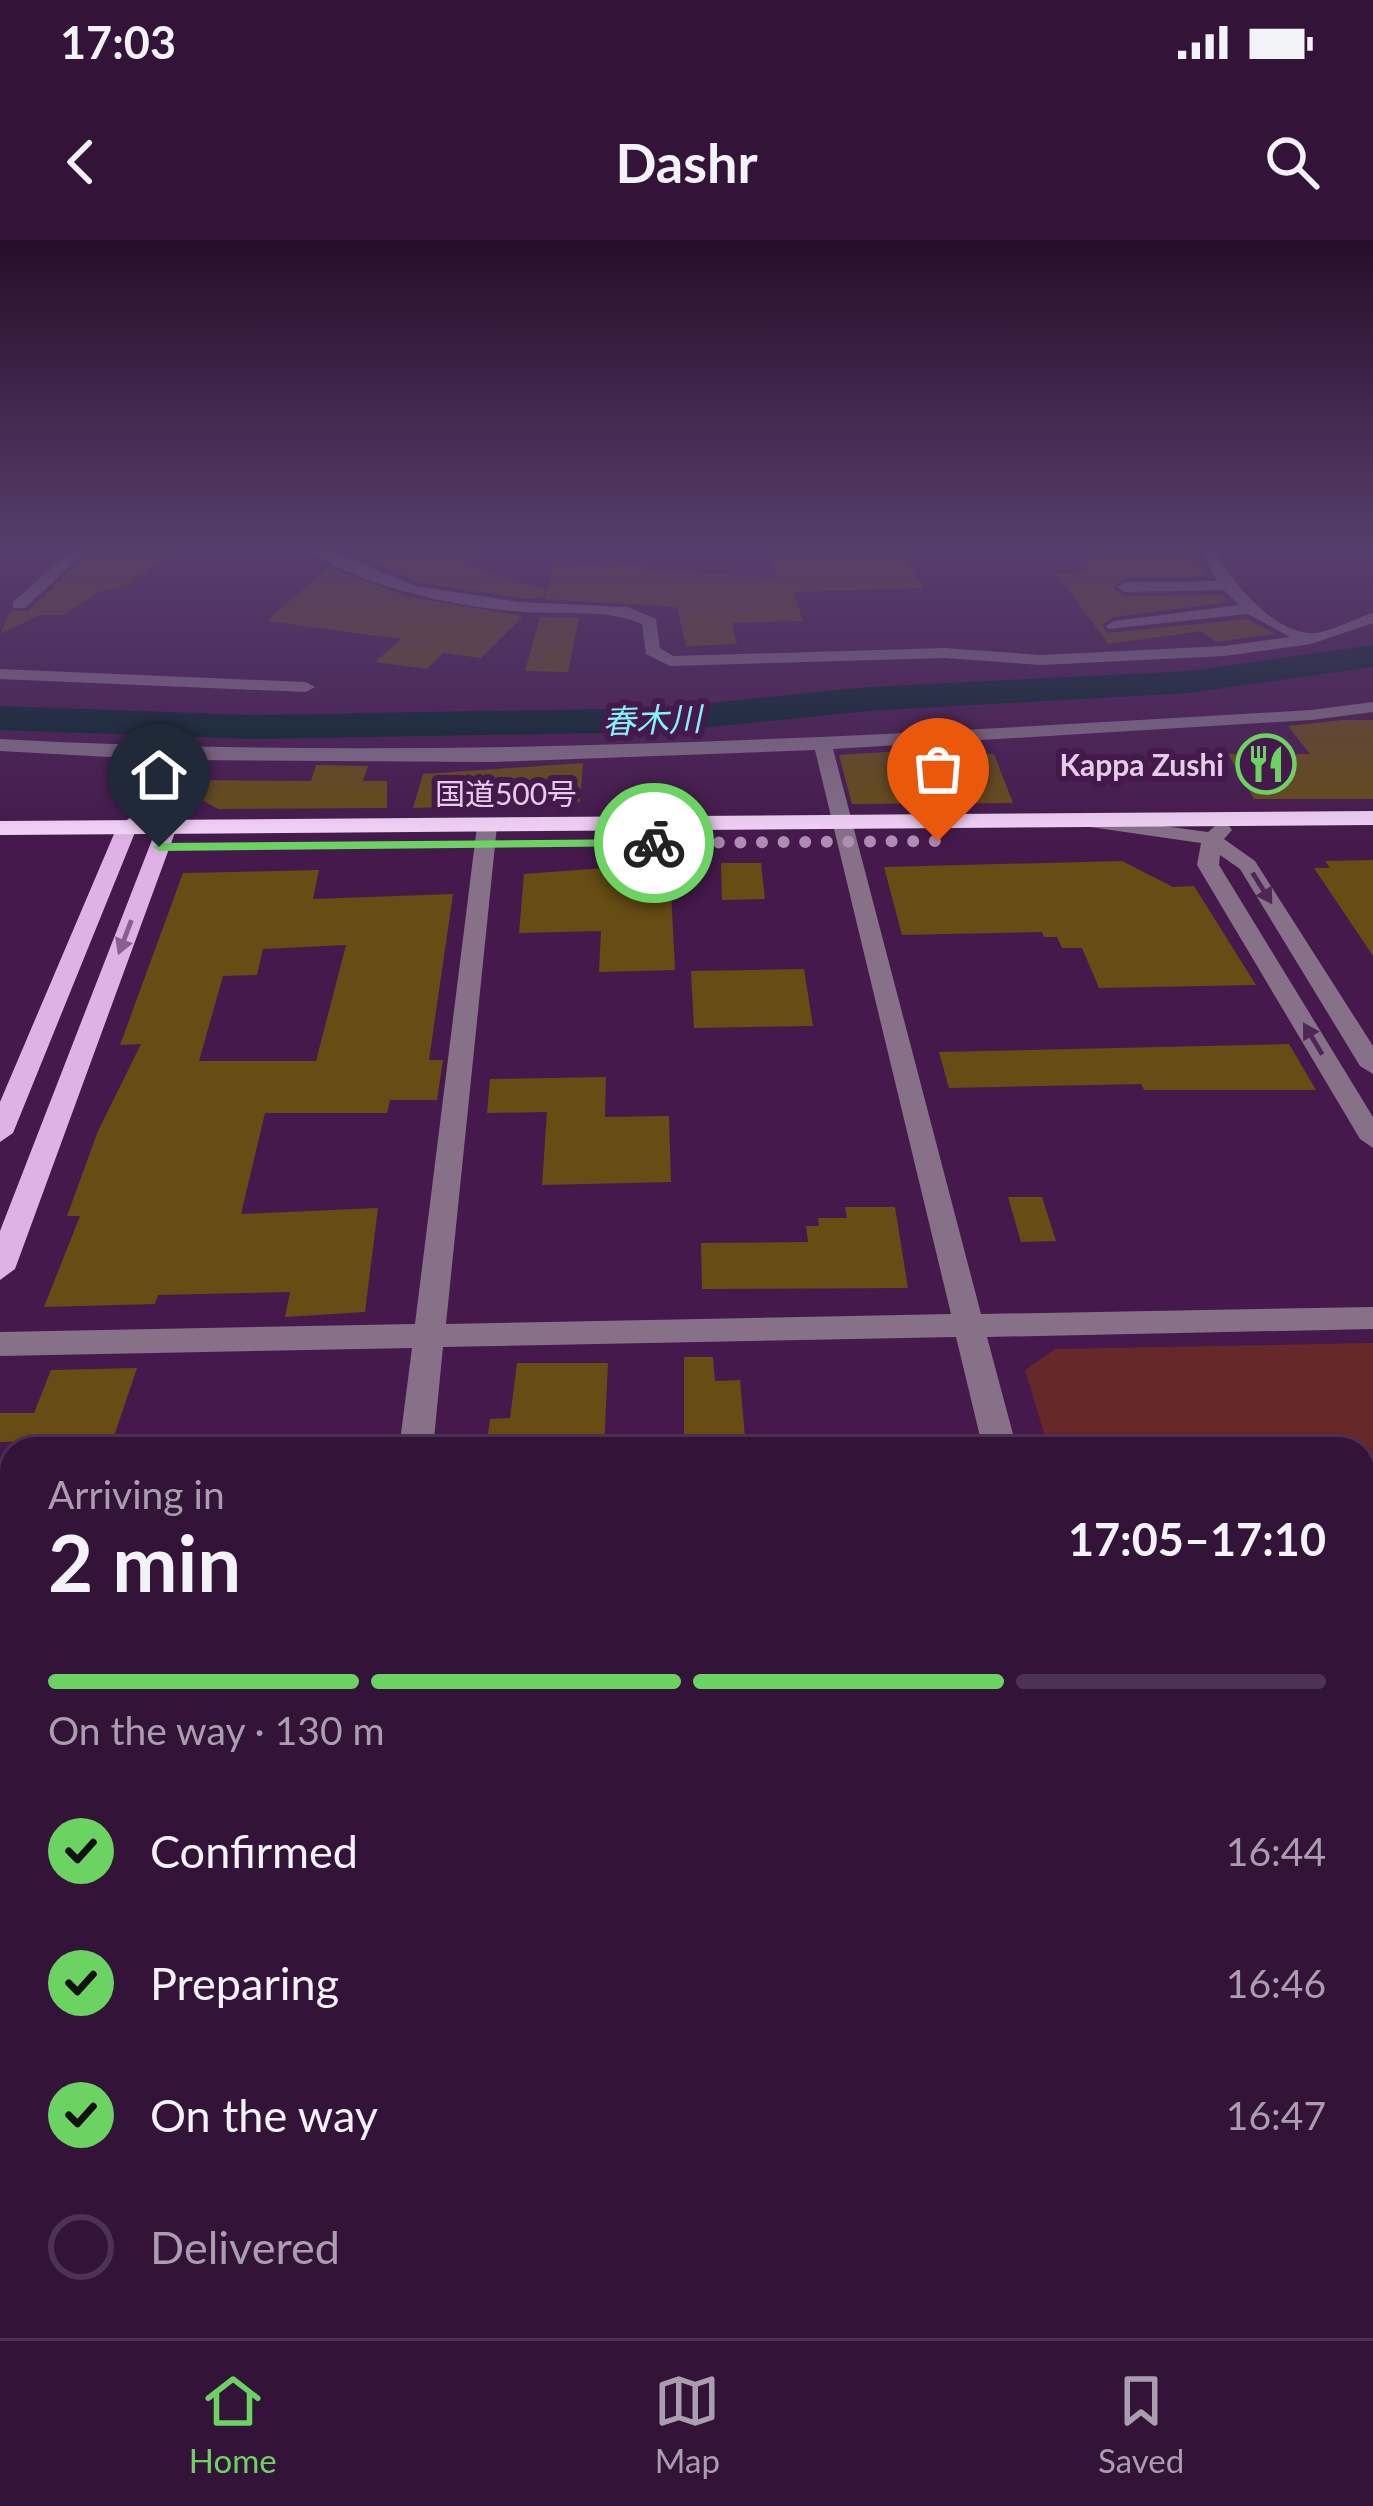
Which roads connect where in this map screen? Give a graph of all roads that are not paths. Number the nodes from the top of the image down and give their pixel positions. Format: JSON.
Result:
{"nodes":[{"id":1,"x":652,"y":646,"type":"edge"},
{"id":2,"x":1261,"y":646,"type":"edge"},
{"id":3,"x":0,"y":674,"type":"edge"},
{"id":4,"x":306,"y":687,"type":"dead end"},
{"id":5,"x":1373,"y":706,"type":"edge"},
{"id":6,"x":0,"y":746,"type":"edge"},
{"id":7,"x":823,"y":746,"type":"junction"},
{"id":8,"x":173,"y":758,"type":"junction"},
{"id":9,"x":1373,"y":818,"type":"edge"},
{"id":10,"x":1257,"y":819,"type":"junction"},
{"id":11,"x":1084,"y":821,"type":"junction"},
{"id":12,"x":160,"y":827,"type":"junction"},
{"id":13,"x":0,"y":828,"type":"edge"},
{"id":14,"x":845,"y":832,"type":"junction"},
{"id":15,"x":486,"y":835,"type":"junction"},
{"id":16,"x":123,"y":837,"type":"junction"},
{"id":17,"x":1373,"y":839,"type":"edge"},
{"id":18,"x":1212,"y":840,"type":"junction"},
{"id":19,"x":0,"y":849,"type":"edge"},
{"id":20,"x":1373,"y":1066,"type":"edge"},
{"id":21,"x":0,"y":1133,"type":"edge"},
{"id":22,"x":1373,"y":1139,"type":"edge"},
{"id":23,"x":0,"y":1269,"type":"edge"},
{"id":24,"x":1373,"y":1318,"type":"edge"},
{"id":25,"x":969,"y":1326,"type":"junction"},
{"id":26,"x":429,"y":1336,"type":"junction"},
{"id":27,"x":0,"y":1344,"type":"edge"},
{"id":28,"x":417,"y":1437,"type":"edge"},
{"id":29,"x":997,"y":1437,"type":"edge"}],
"edges":[{"from":1,"to":2,"type":"street"},
{"from":3,"to":4,"type":"street"},
{"from":5,"to":7,"type":"street"},
{"from":6,"to":8,"type":"street"},
{"from":7,"to":8,"type":"street"},
{"from":7,"to":14,"type":"street"},
{"from":8,"to":12,"type":"street"},
{"from":9,"to":10,"type":"highway","name":"国道500号"},
{"from":10,"to":11,"type":"highway","name":"国道500号"},
{"from":10,"to":18,"type":"street"},
{"from":11,"to":14,"type":"highway","name":"国道500号"},
{"from":11,"to":18,"type":"street"},
{"from":12,"to":15,"type":"highway","name":"国道500号"},
{"from":12,"to":16,"type":"highway","name":"国道500号"},
{"from":12,"to":16,"type":"main road"},
{"from":12,"to":23,"type":"main road","one_way":true},
{"from":13,"to":16,"type":"highway","name":"国道500号"},
{"from":14,"to":15,"type":"highway","name":"国道500号"},
{"from":14,"to":18,"type":"highway","name":"国道500号"},
{"from":14,"to":25,"type":"street"},
{"from":15,"to":26,"type":"street"},
{"from":16,"to":19,"type":"highway","name":"国道500号"},
{"from":16,"to":21,"type":"main road"},
{"from":17,"to":18,"type":"highway","name":"国道500号"},
{"from":18,"to":20,"type":"street","one_way":true},
{"from":22,"to":18,"type":"street","one_way":true},
{"from":24,"to":25,"type":"street"},
{"from":25,"to":26,"type":"street"},
{"from":25,"to":29,"type":"street"},
{"from":26,"to":27,"type":"street"},
{"from":26,"to":28,"type":"street"}]}
